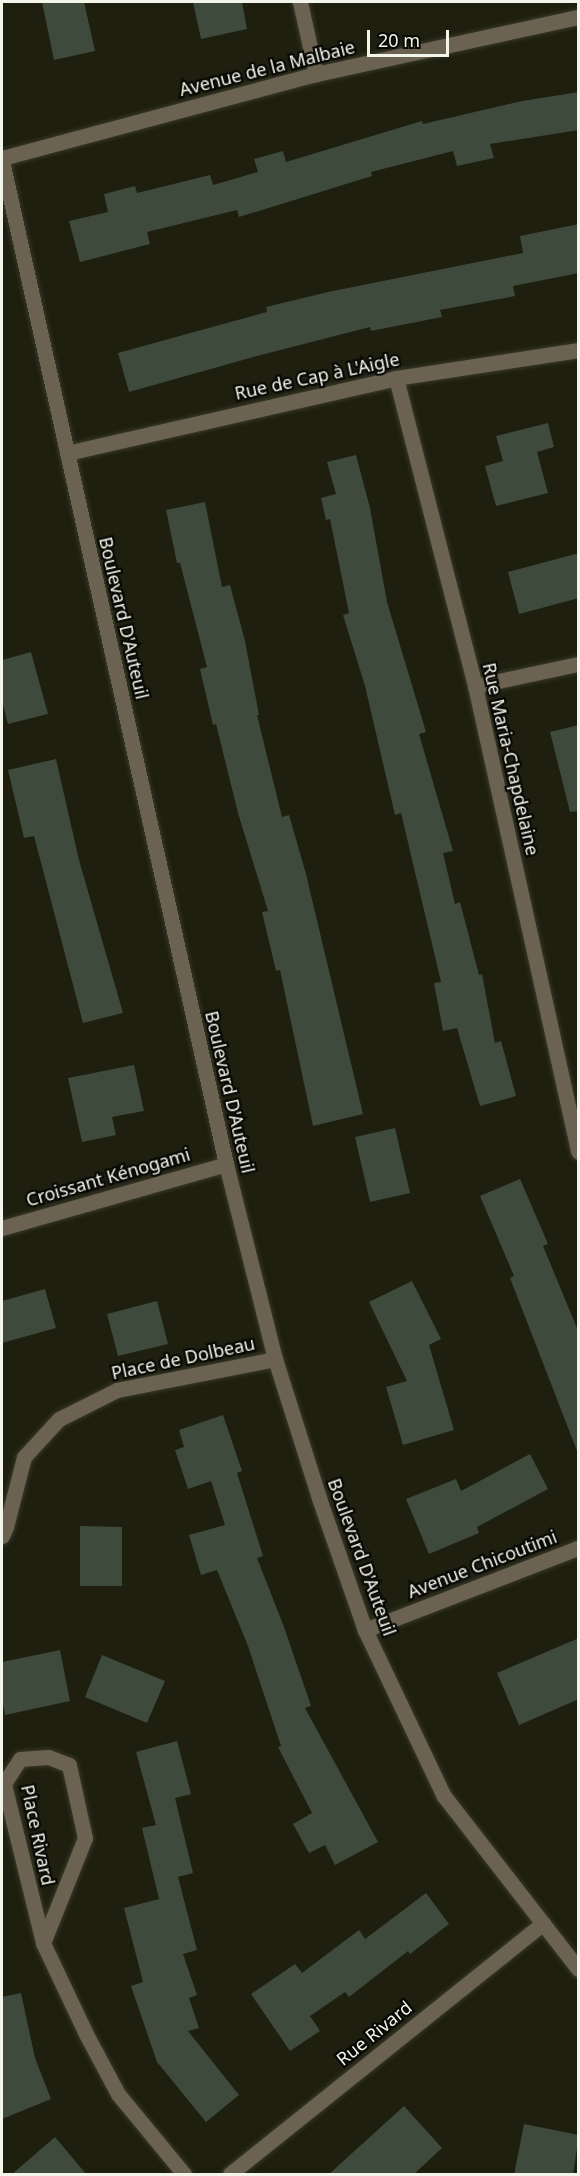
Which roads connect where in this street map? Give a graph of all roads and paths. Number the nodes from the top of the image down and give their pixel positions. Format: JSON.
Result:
{"nodes":[{"id":1,"x":300,"y":2,"type":"edge"},
{"id":2,"x":579,"y":17,"type":"edge"},
{"id":3,"x":316,"y":74,"type":"junction"},
{"id":4,"x":2,"y":160,"type":"edge"},
{"id":5,"x":579,"y":350,"type":"edge"},
{"id":6,"x":396,"y":378,"type":"junction"},
{"id":7,"x":67,"y":453,"type":"junction"},
{"id":8,"x":579,"y":664,"type":"edge"},
{"id":9,"x":475,"y":686,"type":"junction"},
{"id":10,"x":579,"y":1152,"type":"edge"},
{"id":11,"x":226,"y":1164,"type":"junction"},
{"id":12,"x":2,"y":1228,"type":"edge"},
{"id":13,"x":275,"y":1359,"type":"junction"},
{"id":14,"x":2,"y":1536,"type":"edge"},
{"id":15,"x":579,"y":1548,"type":"edge"},
{"id":16,"x":365,"y":1630,"type":"junction"},
{"id":17,"x":543,"y":1923,"type":"junction"},
{"id":18,"x":44,"y":1943,"type":"junction"},
{"id":19,"x":579,"y":1969,"type":"edge"},
{"id":20,"x":184,"y":2175,"type":"edge"},
{"id":21,"x":230,"y":2175,"type":"edge"}],
"edges":[{"from":1,"to":3,"type":"street"},
{"from":2,"to":3,"type":"street","name":"Avenue de la Malbaie"},
{"from":3,"to":4,"type":"street","name":"Avenue de la Malbaie"},
{"from":4,"to":7,"type":"street","name":"Boulevard D'Auteuil"},
{"from":5,"to":6,"type":"street","name":"Rue de Cap à L'Aigle"},
{"from":6,"to":7,"type":"street","name":"Rue de Cap à L'Aigle"},
{"from":6,"to":9,"type":"street","name":"Rue Maria-Chapdelaine"},
{"from":7,"to":11,"type":"street","name":"Boulevard D'Auteuil"},
{"from":8,"to":9,"type":"street"},
{"from":9,"to":10,"type":"street","name":"Rue Maria-Chapdelaine"},
{"from":11,"to":12,"type":"street","name":"Croissant Kénogami"},
{"from":11,"to":13,"type":"street","name":"Boulevard D'Auteuil"},
{"from":13,"to":14,"type":"street","name":"Place de Dolbeau"},
{"from":13,"to":16,"type":"street","name":"Boulevard D'Auteuil"},
{"from":15,"to":16,"type":"street","name":"Avenue Chicoutimi"},
{"from":16,"to":17,"type":"street","name":"Boulevard D'Auteuil"},
{"from":17,"to":19,"type":"street","name":"Boulevard D'Auteuil"},
{"from":17,"to":21,"type":"street","name":"Rue Rivard"},
{"from":18,"to":18,"type":"street","name":"Place Rivard"},
{"from":18,"to":20,"type":"street","name":"Place Rivard"}]}
